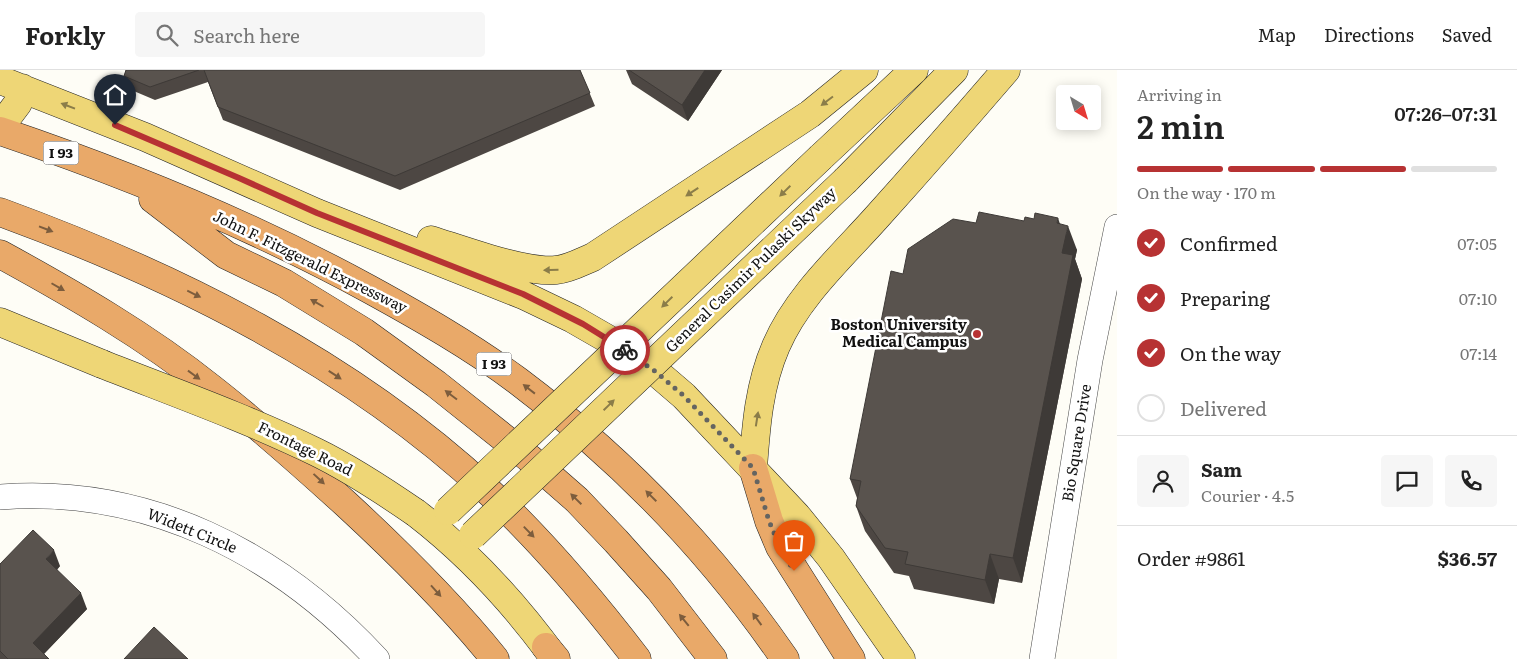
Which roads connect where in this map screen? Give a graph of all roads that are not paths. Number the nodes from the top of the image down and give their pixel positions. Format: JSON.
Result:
{"nodes":[{"id":1,"x":864,"y":70,"type":"edge"},
{"id":2,"x":914,"y":70,"type":"edge"},
{"id":3,"x":954,"y":70,"type":"edge"},
{"id":4,"x":1006,"y":70,"type":"edge"},
{"id":5,"x":7,"y":107,"type":"edge"},
{"id":6,"x":122,"y":176,"type":"junction"},
{"id":7,"x":0,"y":212,"type":"edge"},
{"id":8,"x":317,"y":213,"type":"junction"},
{"id":9,"x":1117,"y":227,"type":"edge"},
{"id":10,"x":0,"y":254,"type":"edge"},
{"id":11,"x":0,"y":322,"type":"edge"},
{"id":12,"x":753,"y":468,"type":"junction"},
{"id":13,"x":0,"y":497,"type":"edge"},
{"id":14,"x":433,"y":517,"type":"junction"},
{"id":15,"x":464,"y":541,"type":"junction"},
{"id":16,"x":553,"y":655,"type":"edge"},
{"id":17,"x":377,"y":659,"type":"edge"},
{"id":18,"x":495,"y":659,"type":"edge"},
{"id":19,"x":637,"y":659,"type":"edge"},
{"id":20,"x":713,"y":659,"type":"edge"},
{"id":21,"x":784,"y":659,"type":"edge"},
{"id":22,"x":851,"y":659,"type":"edge"},
{"id":23,"x":901,"y":659,"type":"edge"},
{"id":24,"x":1042,"y":659,"type":"edge"}],
"edges":[{"from":1,"to":8,"type":"main road","one_way":true},
{"from":2,"to":14,"type":"main road","one_way":true,"bridge":true},
{"from":15,"to":3,"type":"main road","name":"General Casimir Pulaski Skyway","one_way":true,"bridge":true},
{"from":12,"to":4,"type":"main road","one_way":true},
{"from":5,"to":6,"type":"highway","number":"I 93"},
{"from":8,"to":5,"type":"main road","one_way":true},
{"from":20,"to":6,"type":"highway","one_way":true},
{"from":21,"to":6,"type":"highway","name":"John F. Fitzgerald Expressway","number":"I 93","one_way":true},
{"from":7,"to":19,"type":"highway","one_way":true},
{"from":8,"to":12,"type":"main road"},
{"from":9,"to":24,"type":"street","name":"Bio Square Drive"},
{"from":10,"to":18,"type":"highway","one_way":true},
{"from":11,"to":14,"type":"main road","name":"Frontage Road","bridge":true},
{"from":12,"to":22,"type":"highway"},
{"from":12,"to":23,"type":"main road"},
{"from":13,"to":17,"type":"street","name":"Widett Circle"},
{"from":14,"to":15,"type":"main road","name":"Frontage Road"},
{"from":15,"to":16,"type":"main road","name":"Frontage Road"}]}
